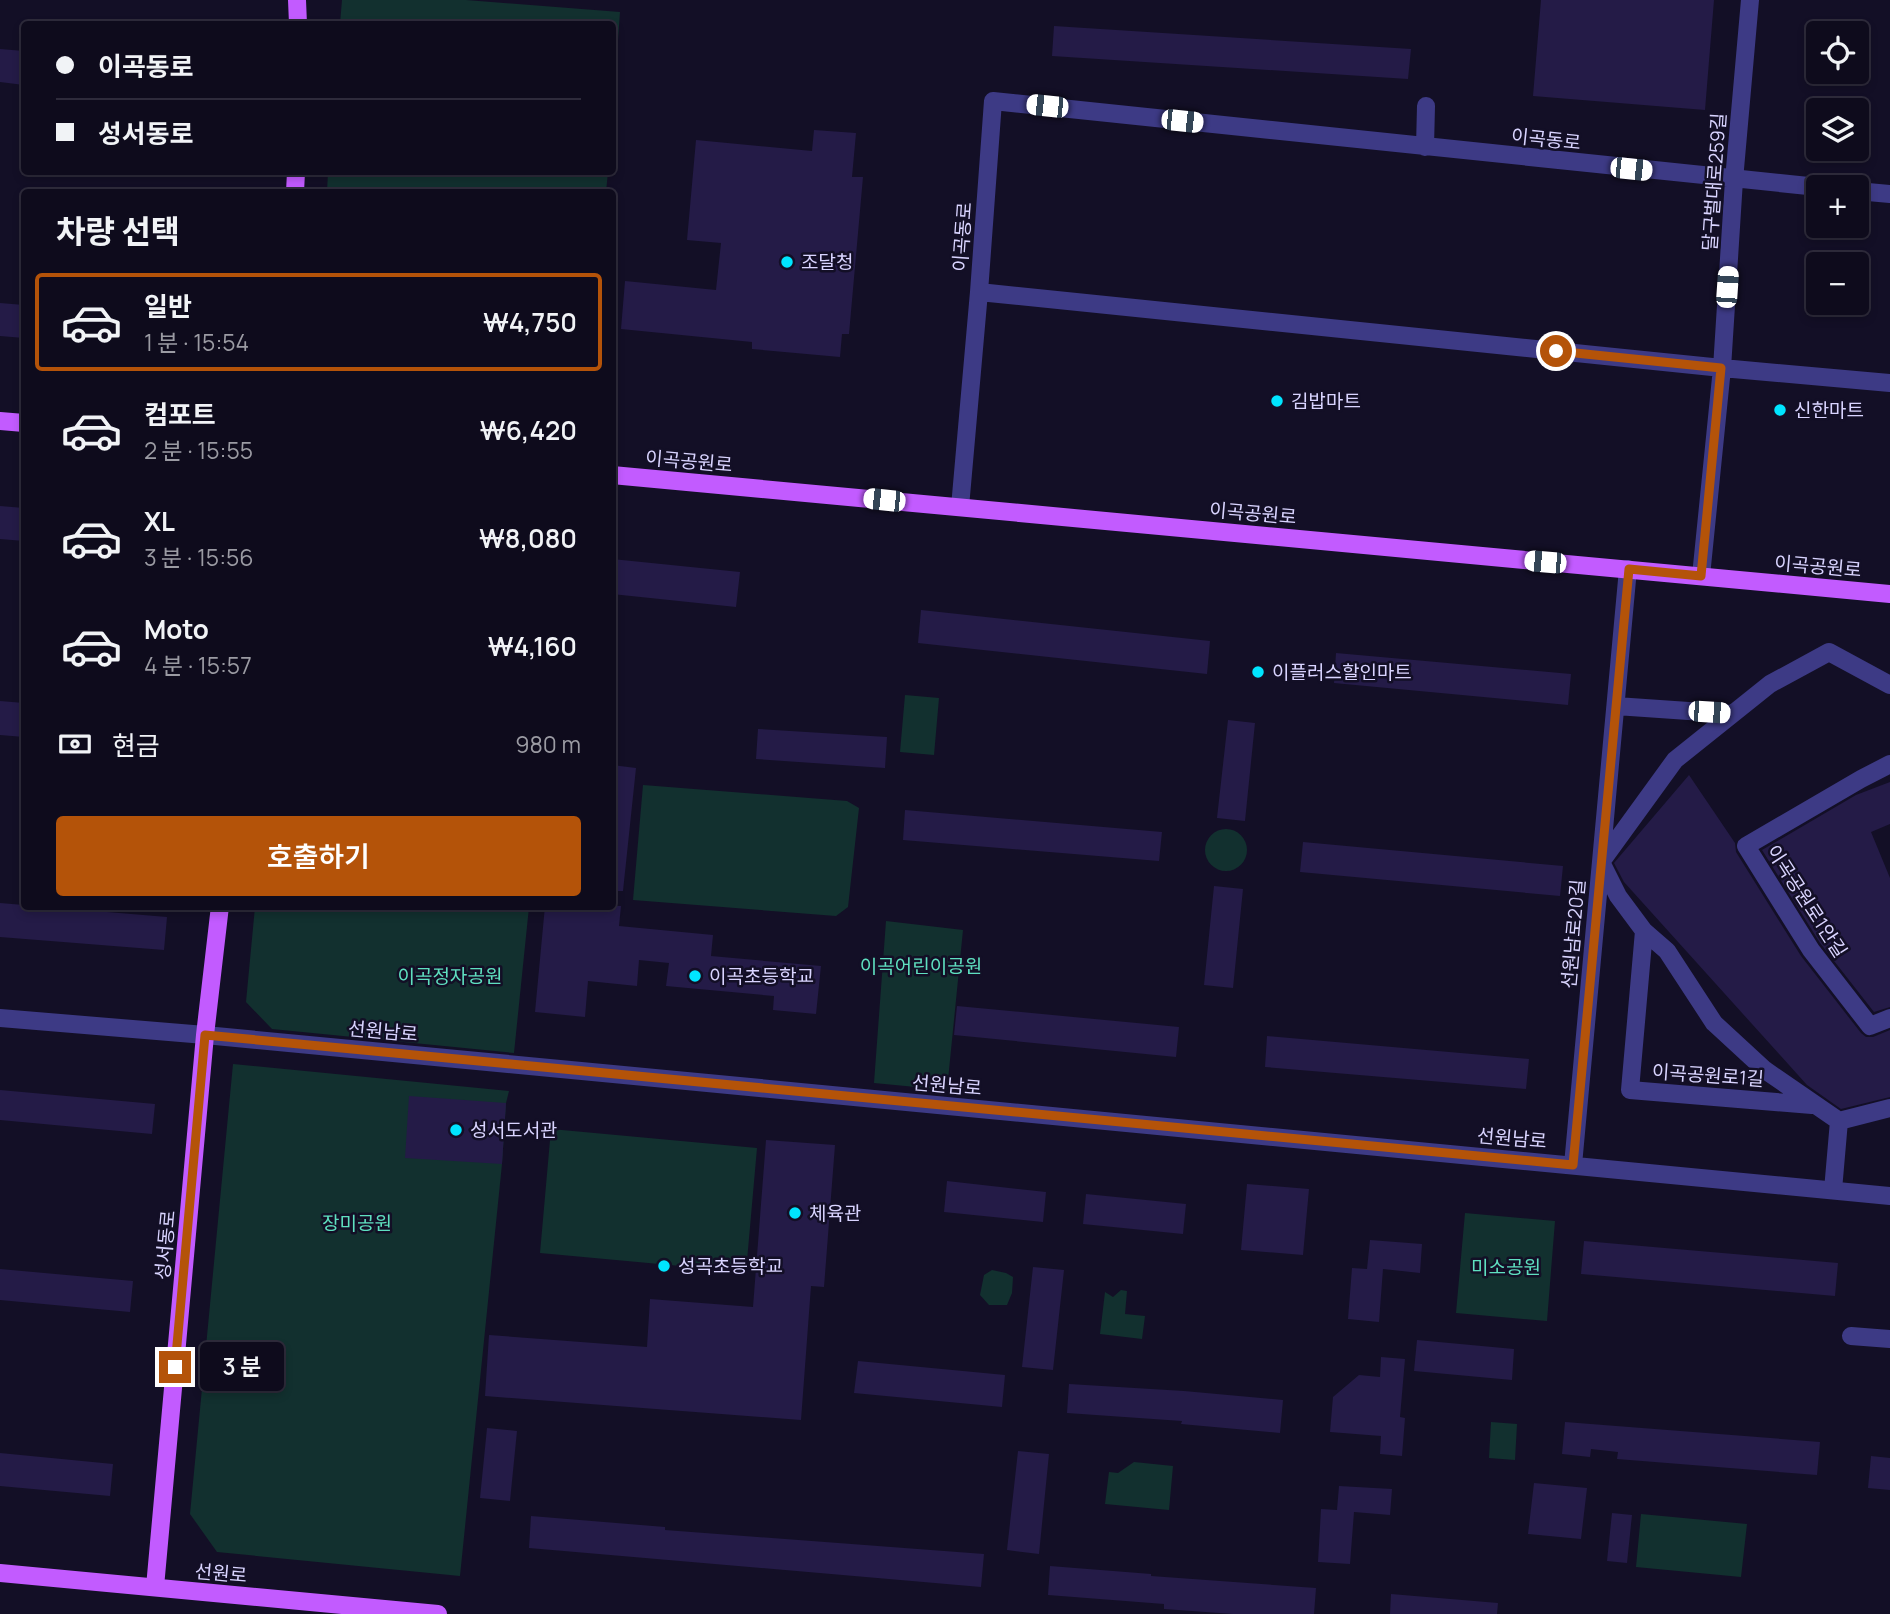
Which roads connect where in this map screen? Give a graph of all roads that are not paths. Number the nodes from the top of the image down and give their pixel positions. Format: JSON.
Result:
{"nodes":[{"id":1,"x":297,"y":0,"type":"edge"},
{"id":2,"x":1750,"y":0,"type":"edge"},
{"id":3,"x":298,"y":21,"type":"edge"},
{"id":4,"x":1426,"y":106,"type":"dead end"},
{"id":5,"x":1425,"y":147,"type":"junction"},
{"id":6,"x":1734,"y":180,"type":"junction"},
{"id":7,"x":1806,"y":186,"type":"edge"},
{"id":8,"x":1869,"y":192,"type":"edge"},
{"id":9,"x":1890,"y":194,"type":"edge"},
{"id":10,"x":979,"y":292,"type":"junction"},
{"id":11,"x":1721,"y":368,"type":"junction"},
{"id":12,"x":1890,"y":383,"type":"edge"},
{"id":13,"x":0,"y":421,"type":"edge"},
{"id":14,"x":21,"y":423,"type":"edge"},
{"id":15,"x":616,"y":475,"type":"edge"},
{"id":16,"x":960,"y":507,"type":"junction"},
{"id":17,"x":1629,"y":569,"type":"junction"},
{"id":18,"x":1701,"y":576,"type":"junction"},
{"id":19,"x":1890,"y":594,"type":"edge"},
{"id":20,"x":1890,"y":684,"type":"edge"},
{"id":21,"x":1616,"y":706,"type":"junction"},
{"id":22,"x":1732,"y":714,"type":"junction"},
{"id":23,"x":1890,"y":764,"type":"edge"},
{"id":24,"x":1601,"y":862,"type":"junction"},
{"id":25,"x":220,"y":910,"type":"edge"},
{"id":26,"x":1644,"y":931,"type":"junction"},
{"id":27,"x":0,"y":1018,"type":"edge"},
{"id":28,"x":1890,"y":1018,"type":"edge"},
{"id":29,"x":205,"y":1035,"type":"junction"},
{"id":30,"x":1815,"y":1105,"type":"junction"},
{"id":31,"x":1887,"y":1111,"type":"edge"},
{"id":32,"x":1839,"y":1121,"type":"junction"},
{"id":33,"x":1573,"y":1165,"type":"junction"},
{"id":34,"x":1833,"y":1190,"type":"junction"},
{"id":35,"x":1890,"y":1196,"type":"edge"},
{"id":36,"x":1851,"y":1336,"type":"dead end"},
{"id":37,"x":1890,"y":1339,"type":"edge"},
{"id":38,"x":0,"y":1573,"type":"edge"},
{"id":39,"x":155,"y":1587,"type":"junction"},
{"id":40,"x":438,"y":1614,"type":"edge"}],
"edges":[{"from":1,"to":3,"type":"main road"},
{"from":2,"to":6,"type":"street","name":"달구벌대로259길"},
{"from":4,"to":5,"type":"street"},
{"from":5,"to":6,"type":"street","name":"이곡동로"},
{"from":5,"to":10,"type":"street","name":"이곡동로"},
{"from":6,"to":7,"type":"street","name":"이곡동로"},
{"from":6,"to":11,"type":"street","name":"달구벌대로259길"},
{"from":8,"to":9,"type":"street"},
{"from":10,"to":11,"type":"street","name":"이곡동로"},
{"from":10,"to":16,"type":"street"},
{"from":11,"to":12,"type":"street","name":"이곡동로"},
{"from":11,"to":18,"type":"street","name":"달구벌대로259길"},
{"from":13,"to":14,"type":"main road"},
{"from":15,"to":16,"type":"main road","name":"이곡공원로"},
{"from":16,"to":17,"type":"main road","name":"이곡공원로"},
{"from":17,"to":18,"type":"main road","name":"이곡공원로"},
{"from":17,"to":21,"type":"street","name":"선원남로20길"},
{"from":18,"to":19,"type":"main road","name":"이곡공원로"},
{"from":20,"to":22,"type":"street"},
{"from":21,"to":22,"type":"street"},
{"from":21,"to":24,"type":"street","name":"선원남로20길"},
{"from":22,"to":24,"type":"street"},
{"from":23,"to":28,"type":"street","name":"이곡공원로1안길"},
{"from":24,"to":26,"type":"street","name":"이곡공원로1길"},
{"from":24,"to":33,"type":"street","name":"선원남로20길"},
{"from":25,"to":29,"type":"main road","name":"성서동로"},
{"from":26,"to":30,"type":"street","name":"이곡공원로1길"},
{"from":26,"to":30,"type":"street","name":"이곡공원로1길"},
{"from":27,"to":29,"type":"street","name":"선원남로"},
{"from":29,"to":33,"type":"street","name":"선원남로"},
{"from":29,"to":39,"type":"main road","name":"성서동로"},
{"from":30,"to":32,"type":"street","name":"이곡공원로1길"},
{"from":31,"to":32,"type":"street"},
{"from":32,"to":34,"type":"street"},
{"from":33,"to":34,"type":"street","name":"선원남로"},
{"from":34,"to":35,"type":"street","name":"선원남로"},
{"from":36,"to":37,"type":"street"},
{"from":38,"to":39,"type":"main road","name":"선원로"},
{"from":39,"to":40,"type":"main road","name":"선원로"}]}
